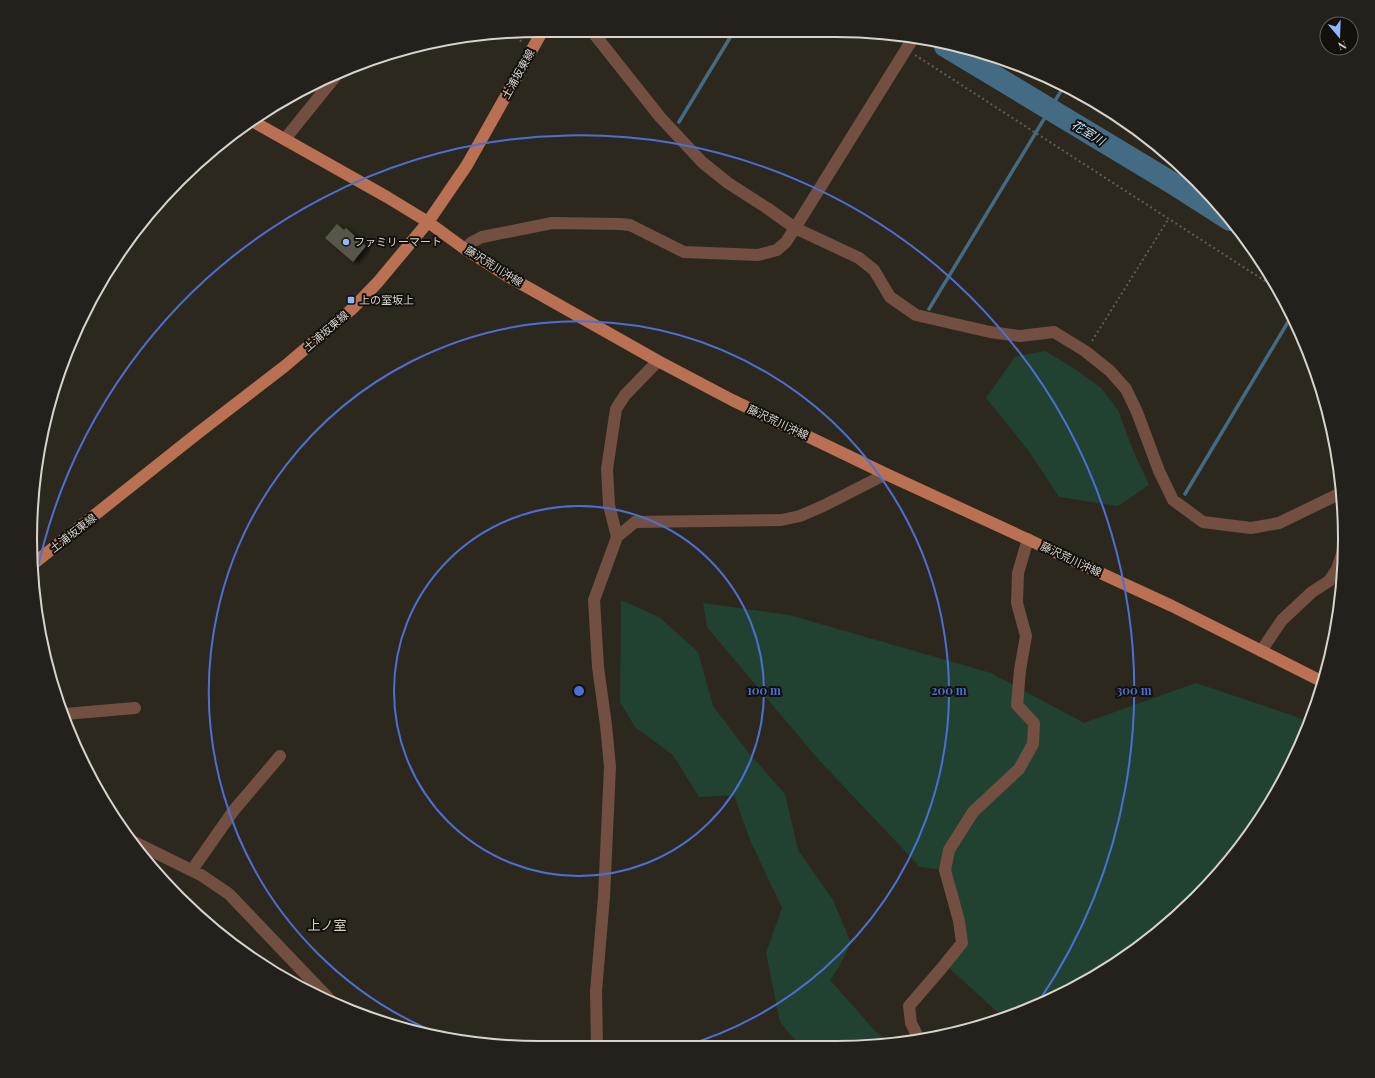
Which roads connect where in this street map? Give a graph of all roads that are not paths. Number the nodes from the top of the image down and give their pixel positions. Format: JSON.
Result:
{"nodes":[{"id":1,"x":539,"y":37,"type":"edge"},
{"id":2,"x":597,"y":37,"type":"edge"},
{"id":3,"x":909,"y":45,"type":"edge"},
{"id":4,"x":332,"y":82,"type":"edge"},
{"id":5,"x":257,"y":124,"type":"edge"},
{"id":6,"x":285,"y":139,"type":"junction"},
{"id":7,"x":428,"y":222,"type":"junction"},
{"id":8,"x":795,"y":228,"type":"junction"},
{"id":9,"x":465,"y":249,"type":"junction"},
{"id":10,"x":658,"y":361,"type":"junction"},
{"id":11,"x":886,"y":474,"type":"junction"},
{"id":12,"x":1336,"y":495,"type":"edge"},
{"id":13,"x":617,"y":538,"type":"junction"},
{"id":14,"x":1028,"y":539,"type":"junction"},
{"id":15,"x":38,"y":560,"type":"edge"},
{"id":16,"x":1337,"y":569,"type":"edge"},
{"id":17,"x":1261,"y":651,"type":"junction"},
{"id":18,"x":1318,"y":679,"type":"edge"},
{"id":19,"x":135,"y":708,"type":"dead end"},
{"id":20,"x":69,"y":714,"type":"edge"},
{"id":21,"x":280,"y":756,"type":"dead end"},
{"id":22,"x":141,"y":846,"type":"edge"},
{"id":23,"x":192,"y":870,"type":"junction"},
{"id":24,"x":322,"y":991,"type":"edge"},
{"id":25,"x":917,"y":1034,"type":"edge"},
{"id":26,"x":598,"y":1041,"type":"edge"}],
"edges":[{"from":1,"to":7,"type":"main road","name":"土浦坂東線"},
{"from":2,"to":8,"type":"street"},
{"from":3,"to":8,"type":"street"},
{"from":4,"to":6,"type":"street"},
{"from":5,"to":6,"type":"main road","name":"藤沢荒川沖線"},
{"from":6,"to":7,"type":"main road","name":"藤沢荒川沖線"},
{"from":7,"to":9,"type":"main road","name":"藤沢荒川沖線"},
{"from":7,"to":15,"type":"main road","name":"土浦坂東線"},
{"from":8,"to":9,"type":"street"},
{"from":8,"to":12,"type":"street"},
{"from":9,"to":10,"type":"main road","name":"藤沢荒川沖線"},
{"from":10,"to":11,"type":"main road","name":"藤沢荒川沖線"},
{"from":10,"to":13,"type":"street"},
{"from":11,"to":13,"type":"street"},
{"from":11,"to":14,"type":"main road","name":"藤沢荒川沖線"},
{"from":13,"to":26,"type":"street"},
{"from":14,"to":17,"type":"main road","name":"藤沢荒川沖線"},
{"from":14,"to":25,"type":"street"},
{"from":16,"to":17,"type":"street"},
{"from":17,"to":18,"type":"main road","name":"藤沢荒川沖線"},
{"from":19,"to":20,"type":"street"},
{"from":21,"to":23,"type":"street"},
{"from":22,"to":23,"type":"street"},
{"from":23,"to":24,"type":"street"}]}
